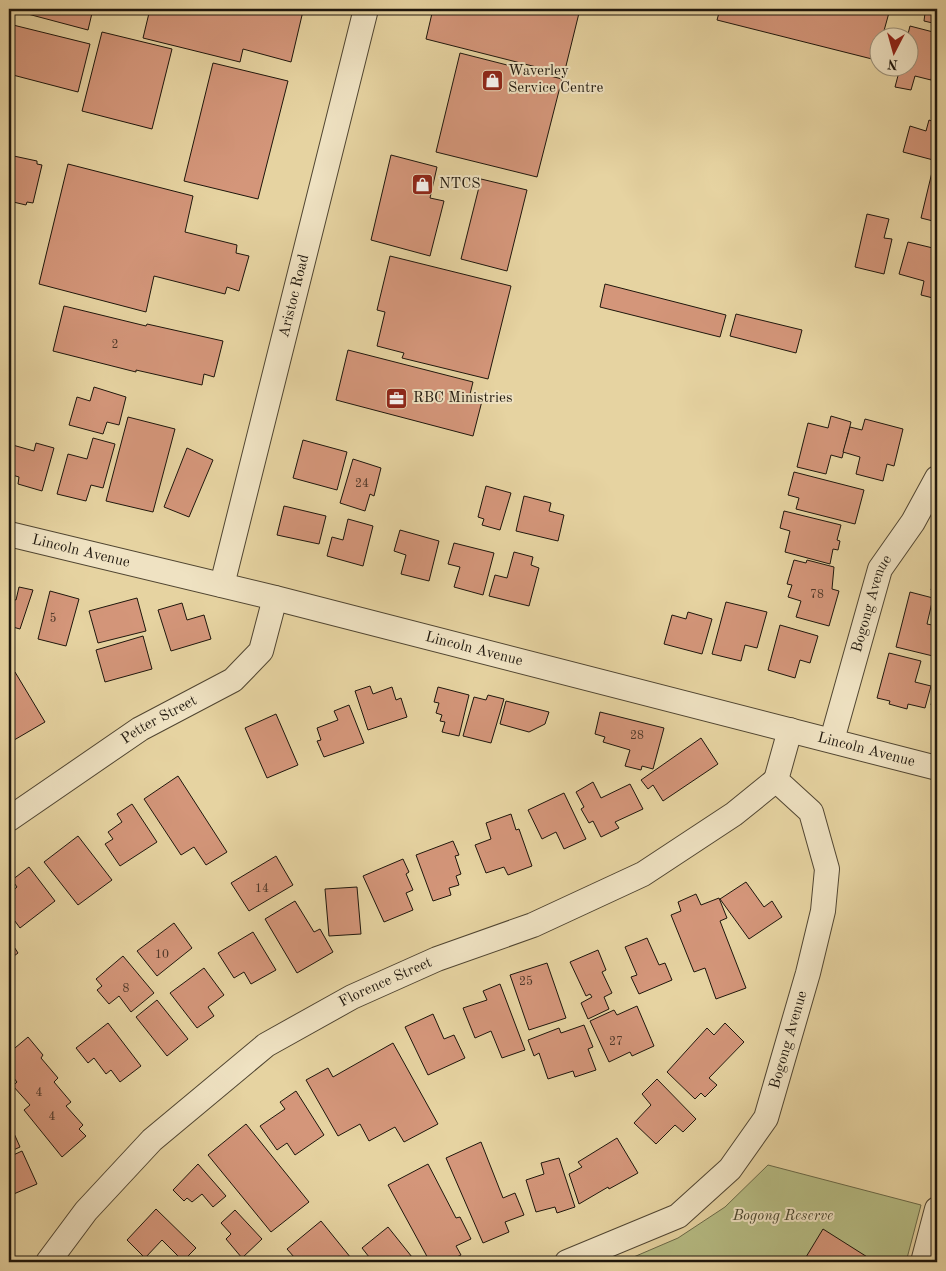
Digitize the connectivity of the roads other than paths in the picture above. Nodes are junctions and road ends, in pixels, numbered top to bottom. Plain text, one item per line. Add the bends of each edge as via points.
1 (366, 9) edge
2 (937, 478) edge
3 (9, 534) edge
4 (222, 585) junction
5 (275, 598) junction
6 (790, 730) junction
7 (832, 740) junction
8 (937, 768) edge
9 (776, 780) junction
10 (9, 819) edge
11 (937, 1209) edge
12 (929, 1258) edge
13 (48, 1262) edge
14 (567, 1262) edge

1 - 4 street, Aristoc Road
2 - 7 street, Bogong Avenue via 913,522 880,569
3 - 4 street, Lincoln Avenue
4 - 5 street, Lincoln Avenue
5 - 6 street, Lincoln Avenue
5 - 10 street, Petter Street via 261,651 233,680 140,729
6 - 7 street, Lincoln Avenue
6 - 9 street
7 - 8 street, Lincoln Avenue
9 - 13 street, Florence Street via 734,814 643,874 533,925 437,959 369,989 266,1045 152,1140 86,1211
9 - 14 street, Bogong Avenue via 811,812 827,869 823,911 808,973 766,1118 730,1169 678,1216
11 - 12 street

